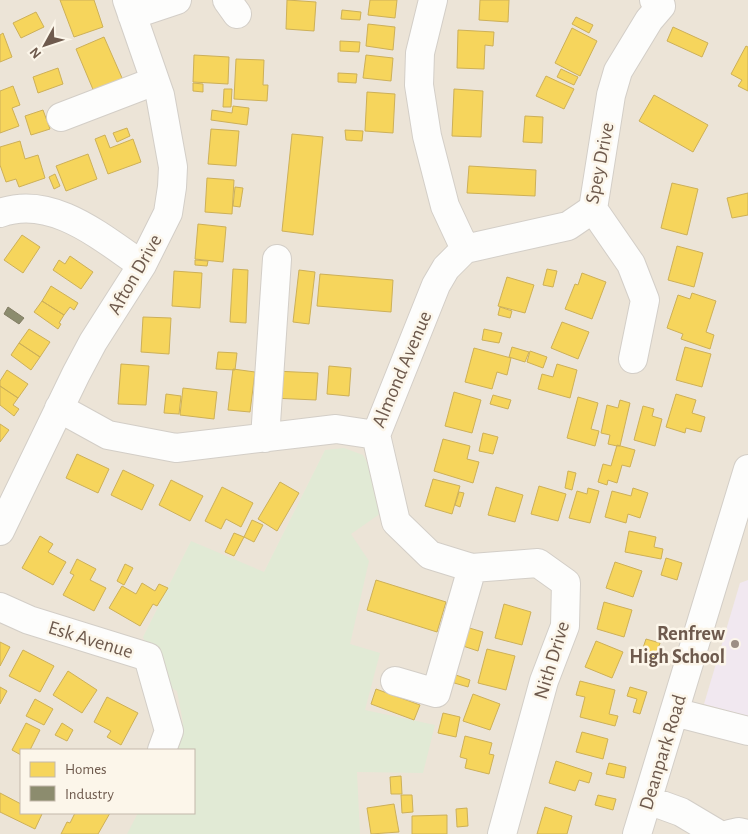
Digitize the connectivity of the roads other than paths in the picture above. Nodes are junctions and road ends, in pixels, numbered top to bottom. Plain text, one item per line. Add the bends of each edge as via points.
1 (177, 0) edge
2 (433, 0) edge
3 (654, 0) edge
4 (129, 7) edge
5 (155, 81) junction
6 (61, 116) dead end
7 (593, 209) junction
8 (0, 213) edge
9 (465, 249) junction
10 (277, 259) dead end
11 (142, 266) junction
12 (633, 359) dead end
13 (59, 408) junction
14 (376, 435) junction
15 (266, 438) junction
16 (748, 469) edge
17 (0, 531) edge
18 (472, 568) junction
19 (0, 606) edge
20 (395, 681) dead end
21 (674, 712) junction
22 (748, 731) edge
23 (162, 749) edge
24 (648, 800) junction
25 (502, 834) edge
26 (637, 834) edge
27 (718, 834) edge
28 (730, 834) edge
29 (747, 834) edge

1 - 4 street
2 - 9 street via 420,53 420,85 427,136 445,206
3 - 7 street, Spey Drive via 661,6 618,71 611,95
4 - 5 street, Afton Drive
5 - 6 street
5 - 11 street, Afton Drive via 173,167 172,187 168,213
7 - 9 street, Spey Drive via 568,226
7 - 12 street via 631,264 645,300
8 - 11 street via 24,209 57,213
9 - 14 street, Almond Avenue via 446,268 436,286
10 - 15 street
11 - 13 street, Afton Drive via 93,342
13 - 15 street, Almond Avenue via 108,434 176,448
13 - 17 street, Afton Drive
14 - 15 street, Almond Avenue via 336,429
14 - 18 street, Nith Drive via 396,522 430,554
16 - 21 street, Deanpark Road
18 - 20 street via 436,693
18 - 25 street, Nith Drive via 538,563 566,583 565,626 544,680
19 - 23 street, Esk Avenue via 29,620 148,657 168,731
21 - 22 street
21 - 24 street, Deanpark Road
24 - 26 street, Deanpark Road
24 - 27 street via 681,812
28 - 29 street

